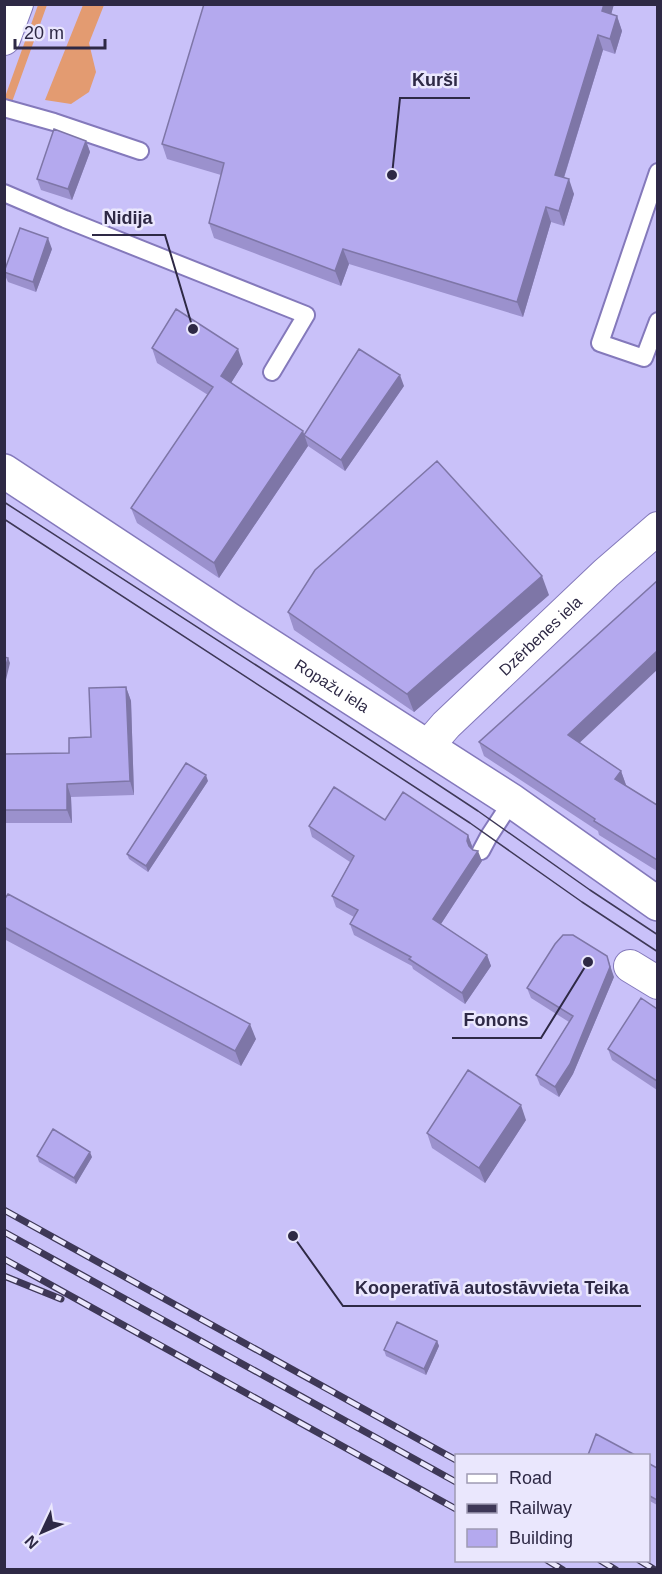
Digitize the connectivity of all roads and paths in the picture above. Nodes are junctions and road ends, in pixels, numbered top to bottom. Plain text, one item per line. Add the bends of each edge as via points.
1 (4, 108) edge
2 (140, 151) dead end
3 (657, 172) edge
4 (655, 190) edge
5 (4, 193) edge
6 (656, 332) edge
7 (272, 372) dead end
8 (4, 471) edge
9 (657, 528) edge
10 (428, 747) junction
11 (512, 801) junction
12 (481, 851) dead end
13 (657, 904) edge

1 - 2 lane
3 - 4 lane
4 - 6 lane via 600,343 644,358
5 - 7 lane via 306,315
8 - 10 street, Ropažu iela
9 - 10 street, Dzērbenes iela via 446,725
10 - 11 street, Ropažu iela
11 - 12 lane
11 - 13 street, Ropažu iela

